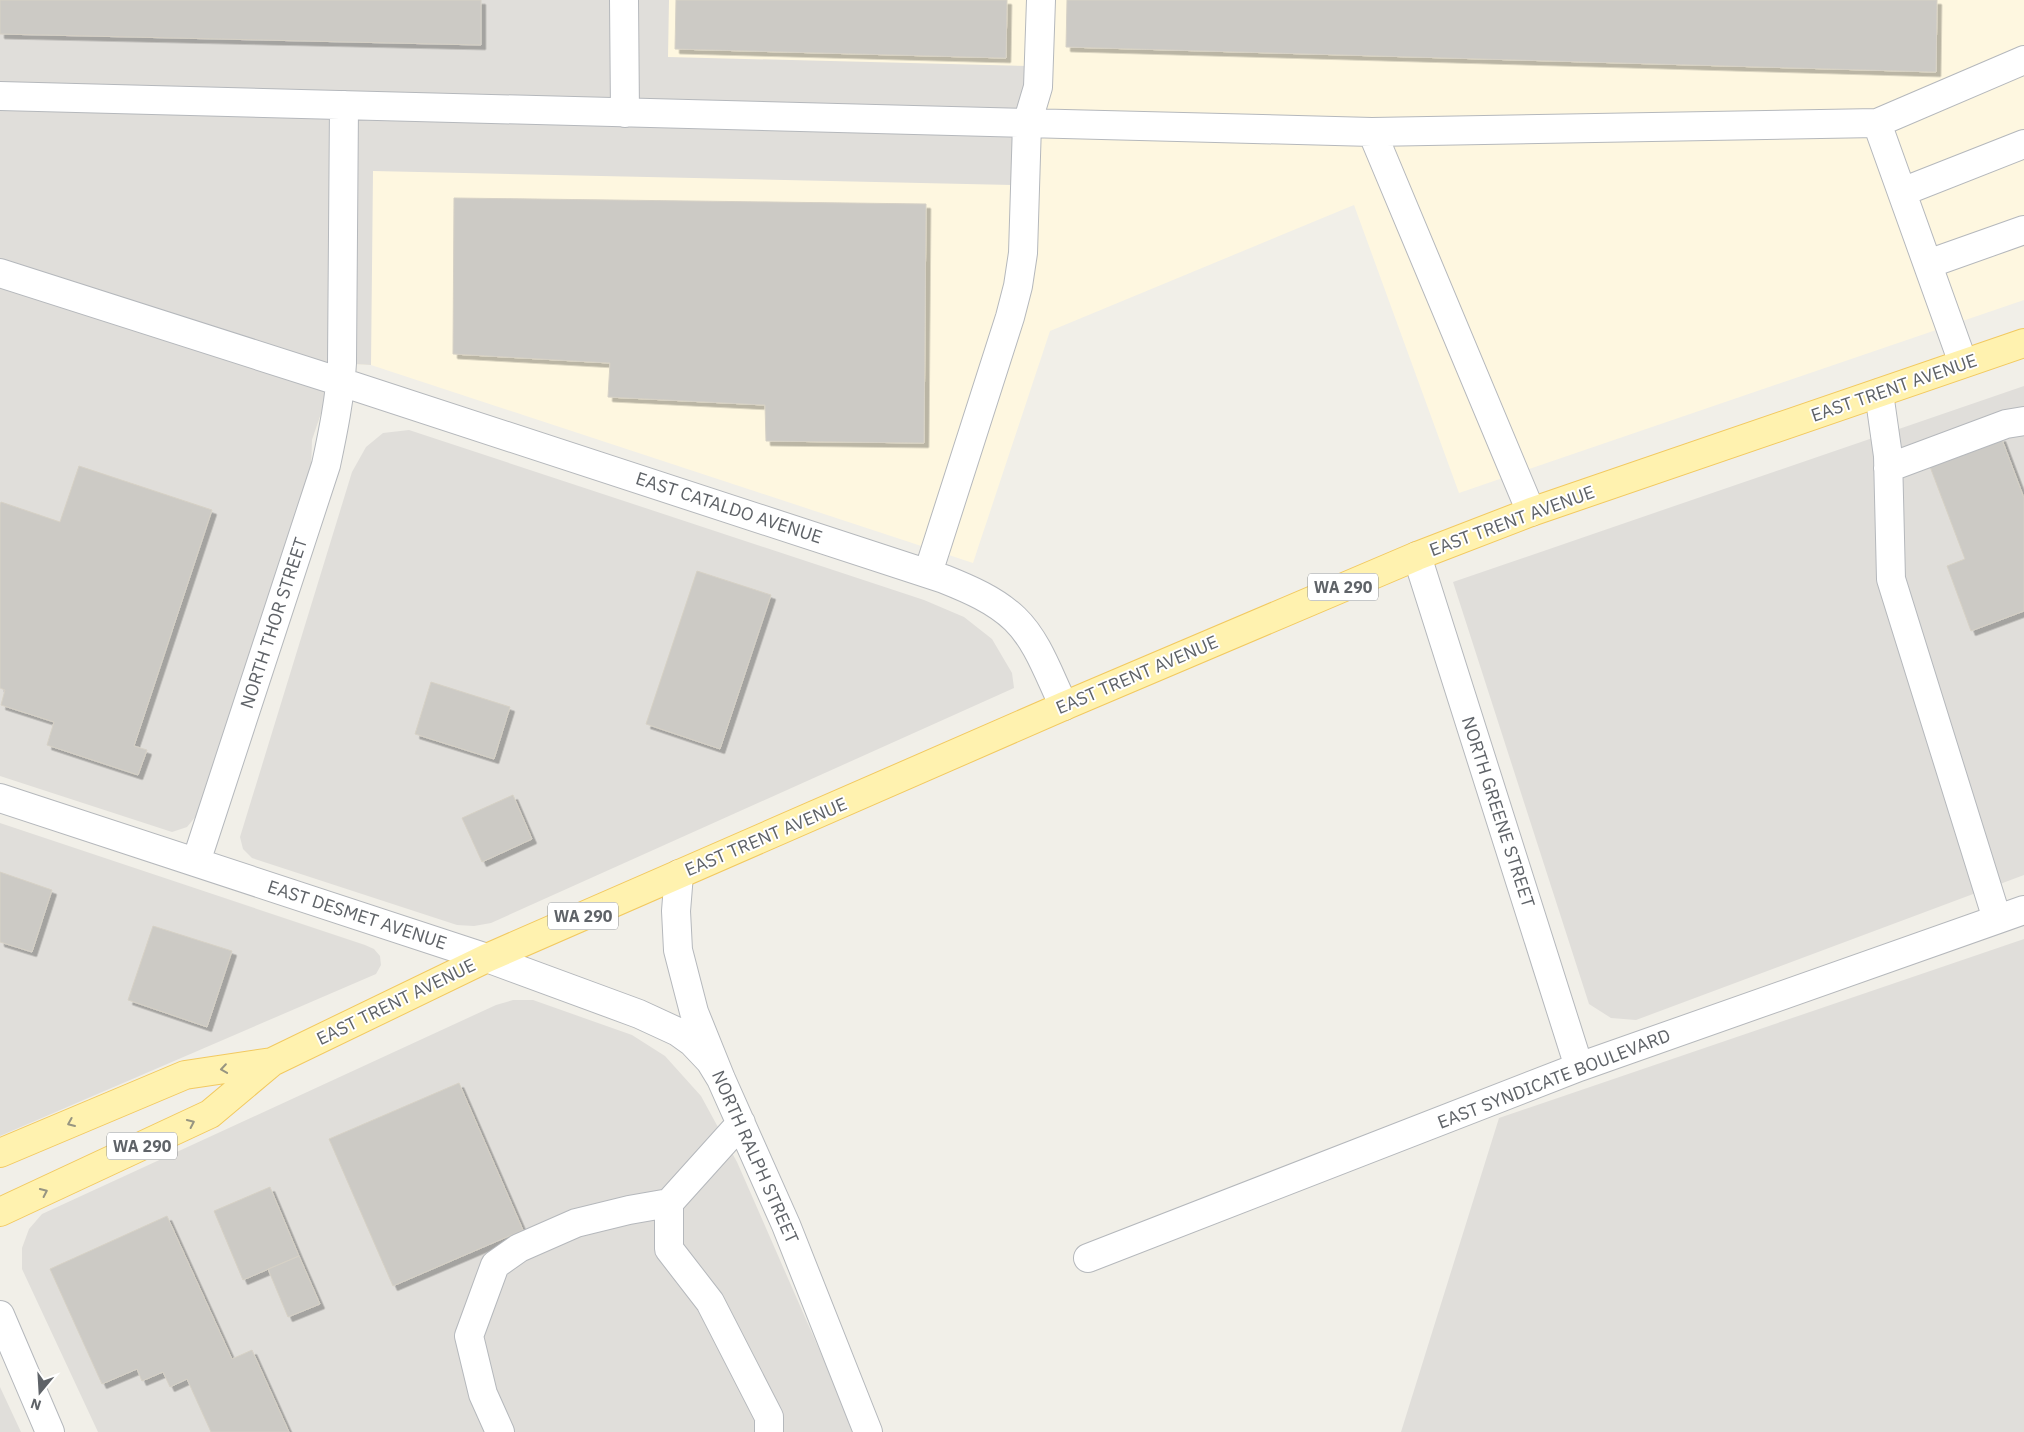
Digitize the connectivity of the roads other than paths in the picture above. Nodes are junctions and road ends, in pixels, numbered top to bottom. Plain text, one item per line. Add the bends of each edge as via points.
1 (624, 0) edge
2 (1041, 0) edge
3 (2024, 60) edge
4 (0, 96) edge
5 (344, 105) junction
6 (625, 113) junction
7 (1877, 123) junction
8 (1027, 124) junction
9 (1372, 132) junction
10 (2024, 144) edge
11 (1902, 192) junction
12 (2024, 230) edge
13 (1928, 264) junction
14 (2, 279) edge
15 (2024, 343) edge
16 (1963, 364) junction
17 (341, 382) junction
18 (1879, 393) junction
19 (2024, 421) edge
20 (1888, 468) junction
21 (1532, 512) junction
22 (1417, 556) junction
23 (928, 573) junction
24 (1064, 706) junction
25 (0, 798) edge
26 (196, 862) junction
27 (679, 874) junction
28 (2024, 910) edge
29 (1998, 919) junction
30 (486, 958) junction
31 (272, 1062) junction
32 (1579, 1067) junction
33 (721, 1079) junction
34 (741, 1123) junction
35 (0, 1153) edge
36 (670, 1203) junction
37 (0, 1212) edge
38 (1088, 1258) dead end
39 (0, 1315) edge
40 (50, 1432) edge
41 (500, 1432) edge
42 (769, 1432) edge
43 (868, 1432) edge

1 - 6 street
2 - 8 street via 1038,87
3 - 7 street
4 - 5 street
5 - 6 street
5 - 17 street, NORTH THOR STREET
6 - 8 street
7 - 9 street
7 - 11 street
8 - 9 street
8 - 23 street via 1023,253 1018,286
9 - 21 street
10 - 11 street
11 - 13 street
12 - 13 street
13 - 16 street
14 - 17 street, EAST CATALDO AVENUE
15 - 16 main road, EAST TRENT AVENUE / WA 290
16 - 18 main road, EAST TRENT AVENUE / WA 290
17 - 23 street, EAST CATALDO AVENUE
17 - 26 street, NORTH THOR STREET via 326,465
18 - 20 street
18 - 21 main road, EAST TRENT AVENUE / WA 290
19 - 20 street via 2006,424
20 - 29 street via 1891,579
21 - 22 main road, EAST TRENT AVENUE / WA 290
22 - 24 main road, EAST TRENT AVENUE / WA 290
22 - 32 street, NORTH GREENE STREET
23 - 24 street, EAST CATALDO AVENUE via 975,592 1016,619 1037,650
24 - 27 main road, EAST TRENT AVENUE / WA 290
25 - 26 street, EAST DESMET AVENUE
26 - 30 street, EAST DESMET AVENUE
27 - 30 main road, EAST TRENT AVENUE / WA 290
27 - 33 street, NORTH RALPH STREET via 676,911 678,950 694,1012
28 - 29 street, EAST SYNDICATE BOULEVARD
29 - 32 street, EAST SYNDICATE BOULEVARD
30 - 31 main road, EAST TRENT AVENUE / WA 290
30 - 33 street, EAST DESMET AVENUE via 625,1008 678,1032 701,1050
31 -> 35 main road, EAST TRENT AVENUE / WA 290 via 185,1075
37 -> 31 main road, EAST TRENT AVENUE / WA 290 via 210,1114
32 - 38 street, EAST SYNDICATE BOULEVARD
33 - 34 street, NORTH RALPH STREET
34 - 36 street
34 - 43 street, NORTH RALPH STREET via 786,1225
36 - 41 street via 576,1223 519,1248 495,1265 469,1336 483,1394
36 - 42 street via 669,1250 710,1302 769,1417
39 - 40 street

